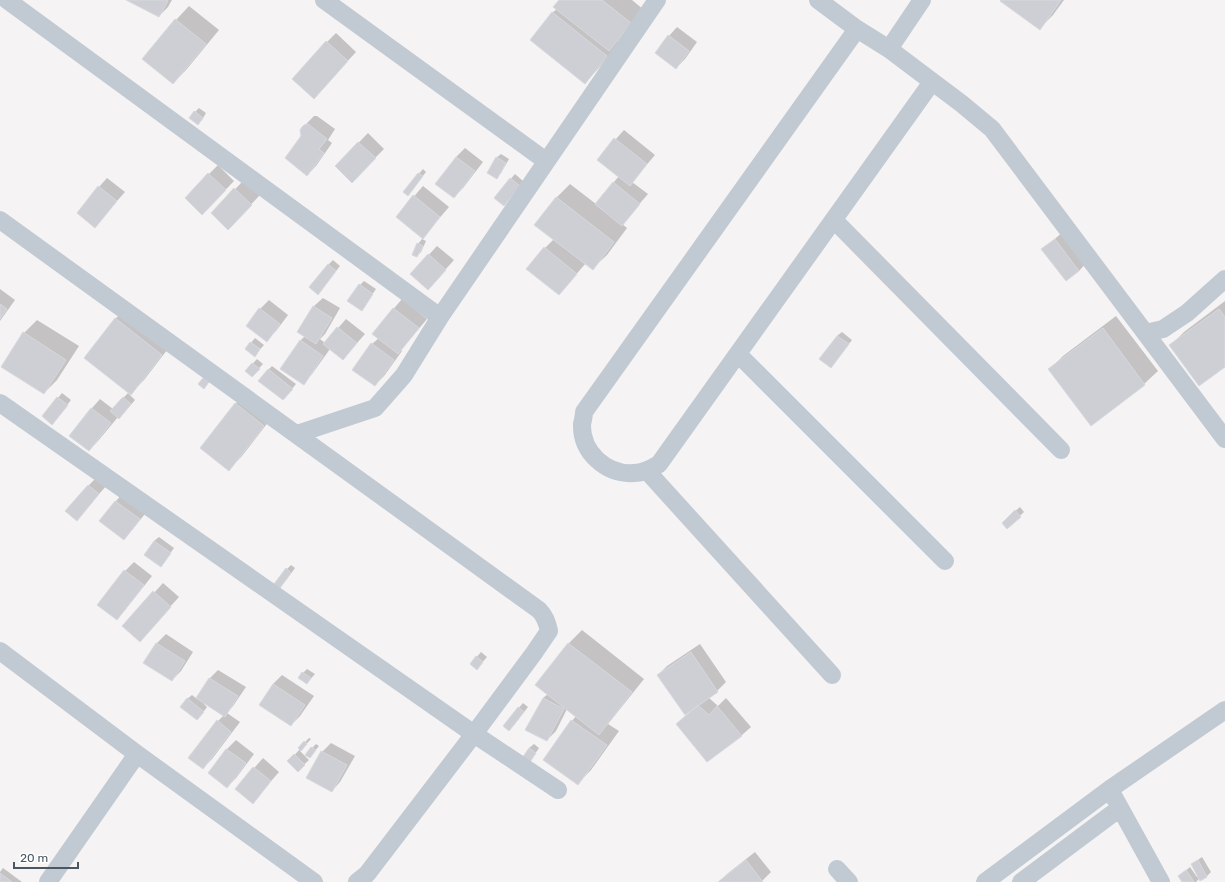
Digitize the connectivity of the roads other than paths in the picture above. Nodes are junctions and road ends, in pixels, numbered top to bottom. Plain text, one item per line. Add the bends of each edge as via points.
1 (7, 0) edge
2 (324, 0) edge
3 (818, 0) edge
4 (922, 0) edge
5 (652, 2) edge
6 (857, 29) junction
7 (889, 50) junction
8 (932, 82) junction
9 (546, 161) junction
10 (0, 220) edge
11 (834, 220) junction
12 (1225, 279) edge
13 (440, 317) junction
14 (1146, 334) junction
15 (738, 354) junction
16 (0, 403) edge
17 (297, 434) junction
18 (1225, 438) edge
19 (1061, 450) dead end
20 (648, 471) junction
21 (945, 561) dead end
22 (0, 651) edge
23 (832, 675) dead end
24 (1225, 710) edge
25 (474, 734) junction
26 (137, 754) junction
27 (1110, 789) junction
28 (558, 790) dead end
29 (1120, 808) junction
30 (48, 882) edge
31 (314, 882) edge
32 (358, 882) edge
33 (985, 882) edge
34 (1021, 882) edge
35 (1161, 882) edge

1 - 13 street
2 - 9 street
3 - 6 street
4 - 7 street
5 - 9 street
6 - 7 street
6 - 20 street via 584,412 584,438 589,451 598,461 621,473
7 - 8 street
8 - 11 street
8 - 14 street via 992,129
9 - 13 street
10 - 17 street
11 - 15 street
11 - 19 street
12 - 14 street via 1187,313 1163,328
13 - 17 street via 404,375 375,408
14 - 18 street
15 - 20 street via 660,464
15 - 21 street
16 - 25 street
17 - 25 street via 544,615 549,631
20 - 23 street
22 - 26 street
24 - 27 street
25 - 28 street
25 - 32 street via 367,874
26 - 30 street
26 - 31 street
27 - 29 street
27 - 33 street
29 - 34 street
29 - 35 street

